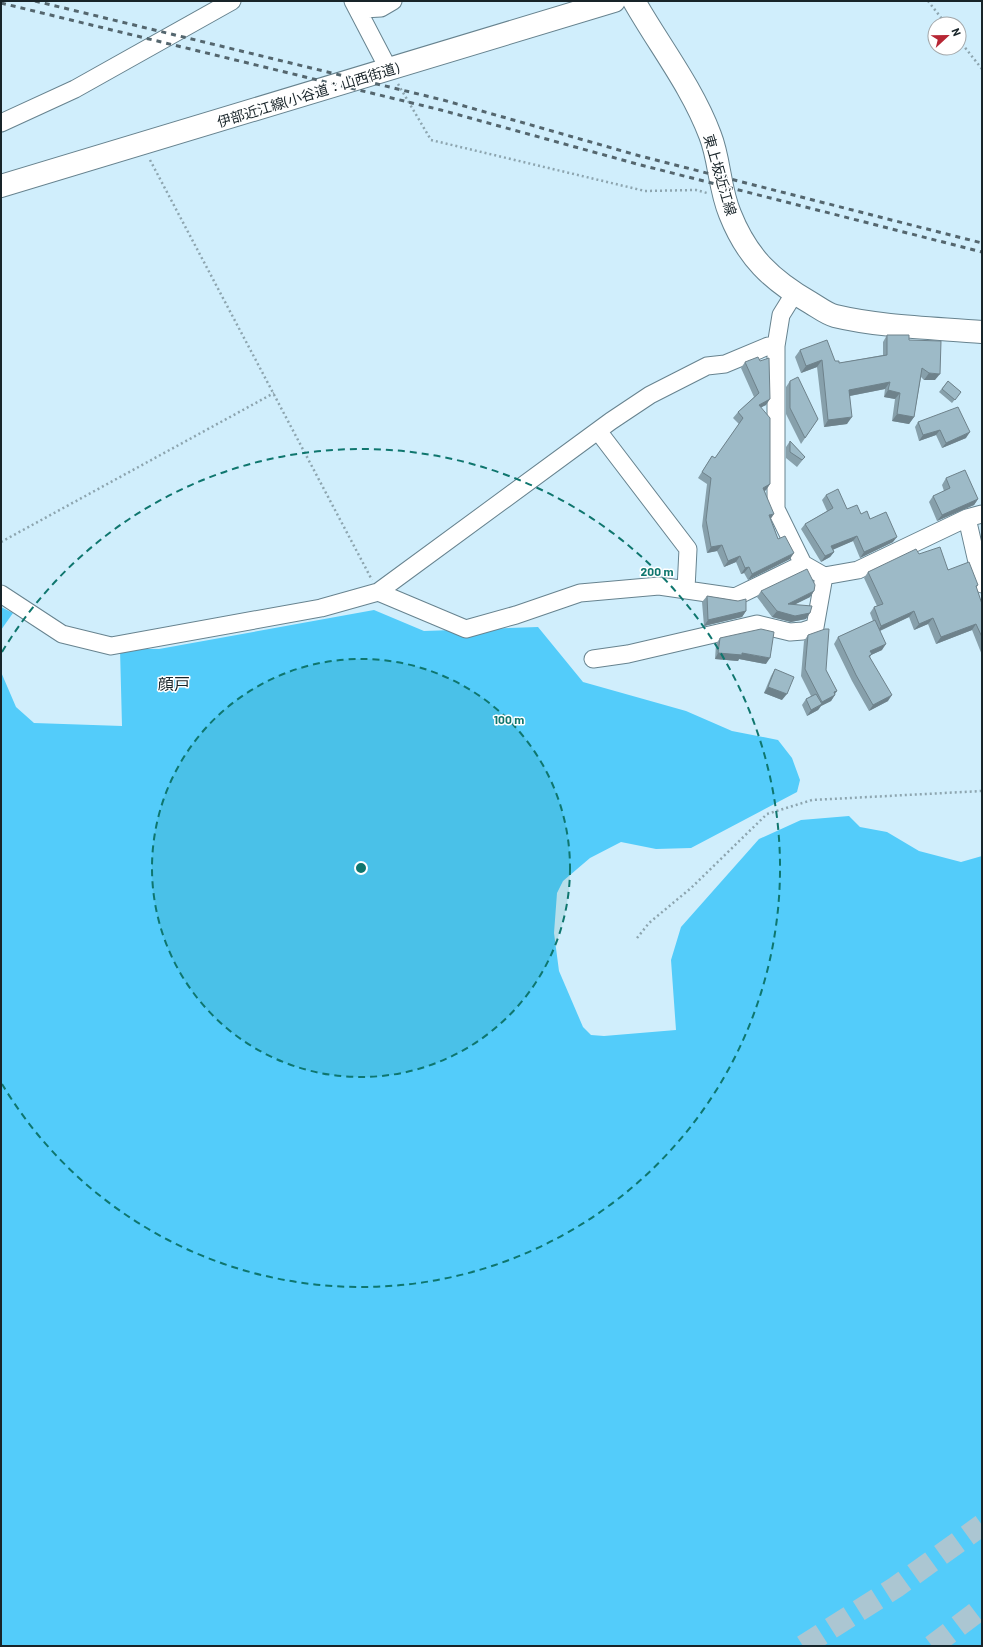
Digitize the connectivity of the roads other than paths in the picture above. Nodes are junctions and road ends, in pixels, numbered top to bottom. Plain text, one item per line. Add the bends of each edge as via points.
1 (232, 1) edge
2 (393, 1) edge
3 (614, 1) edge
4 (634, 1) edge
5 (356, 6) edge
6 (389, 70) junction
7 (1, 122) edge
8 (1, 186) edge
9 (794, 294) junction
10 (982, 332) edge
11 (776, 346) junction
12 (598, 431) junction
13 (975, 516) edge
14 (803, 564) junction
15 (824, 576) junction
16 (982, 584) edge
17 (686, 589) junction
18 (378, 592) junction
19 (1, 594) edge
20 (593, 659) dead end

1 - 7 street via 75,89
2 - 5 street via 381,8 363,9
3 - 6 main road, 伊部近江線(小谷道：山西街道)
4 - 9 main road, 東上坂近江線 via 700,113 717,155 724,197 745,247 759,264
5 - 6 street
6 - 8 main road, 伊部近江線(小谷道：山西街道)
9 - 10 main road, 東上坂近江線 via 833,316 887,324
9 - 11 street via 781,316
11 - 12 street via 768,346 726,364 707,366 650,395
11 - 14 street via 776,509
12 - 17 street via 688,549
12 - 18 street
13 - 15 street via 858,570
13 - 16 street
14 - 15 street
14 - 17 street via 734,597
15 - 20 street via 815,627 790,632 757,624 628,654
17 - 18 street via 659,586 580,593 466,629
18 - 19 street via 321,608 111,646 62,634

